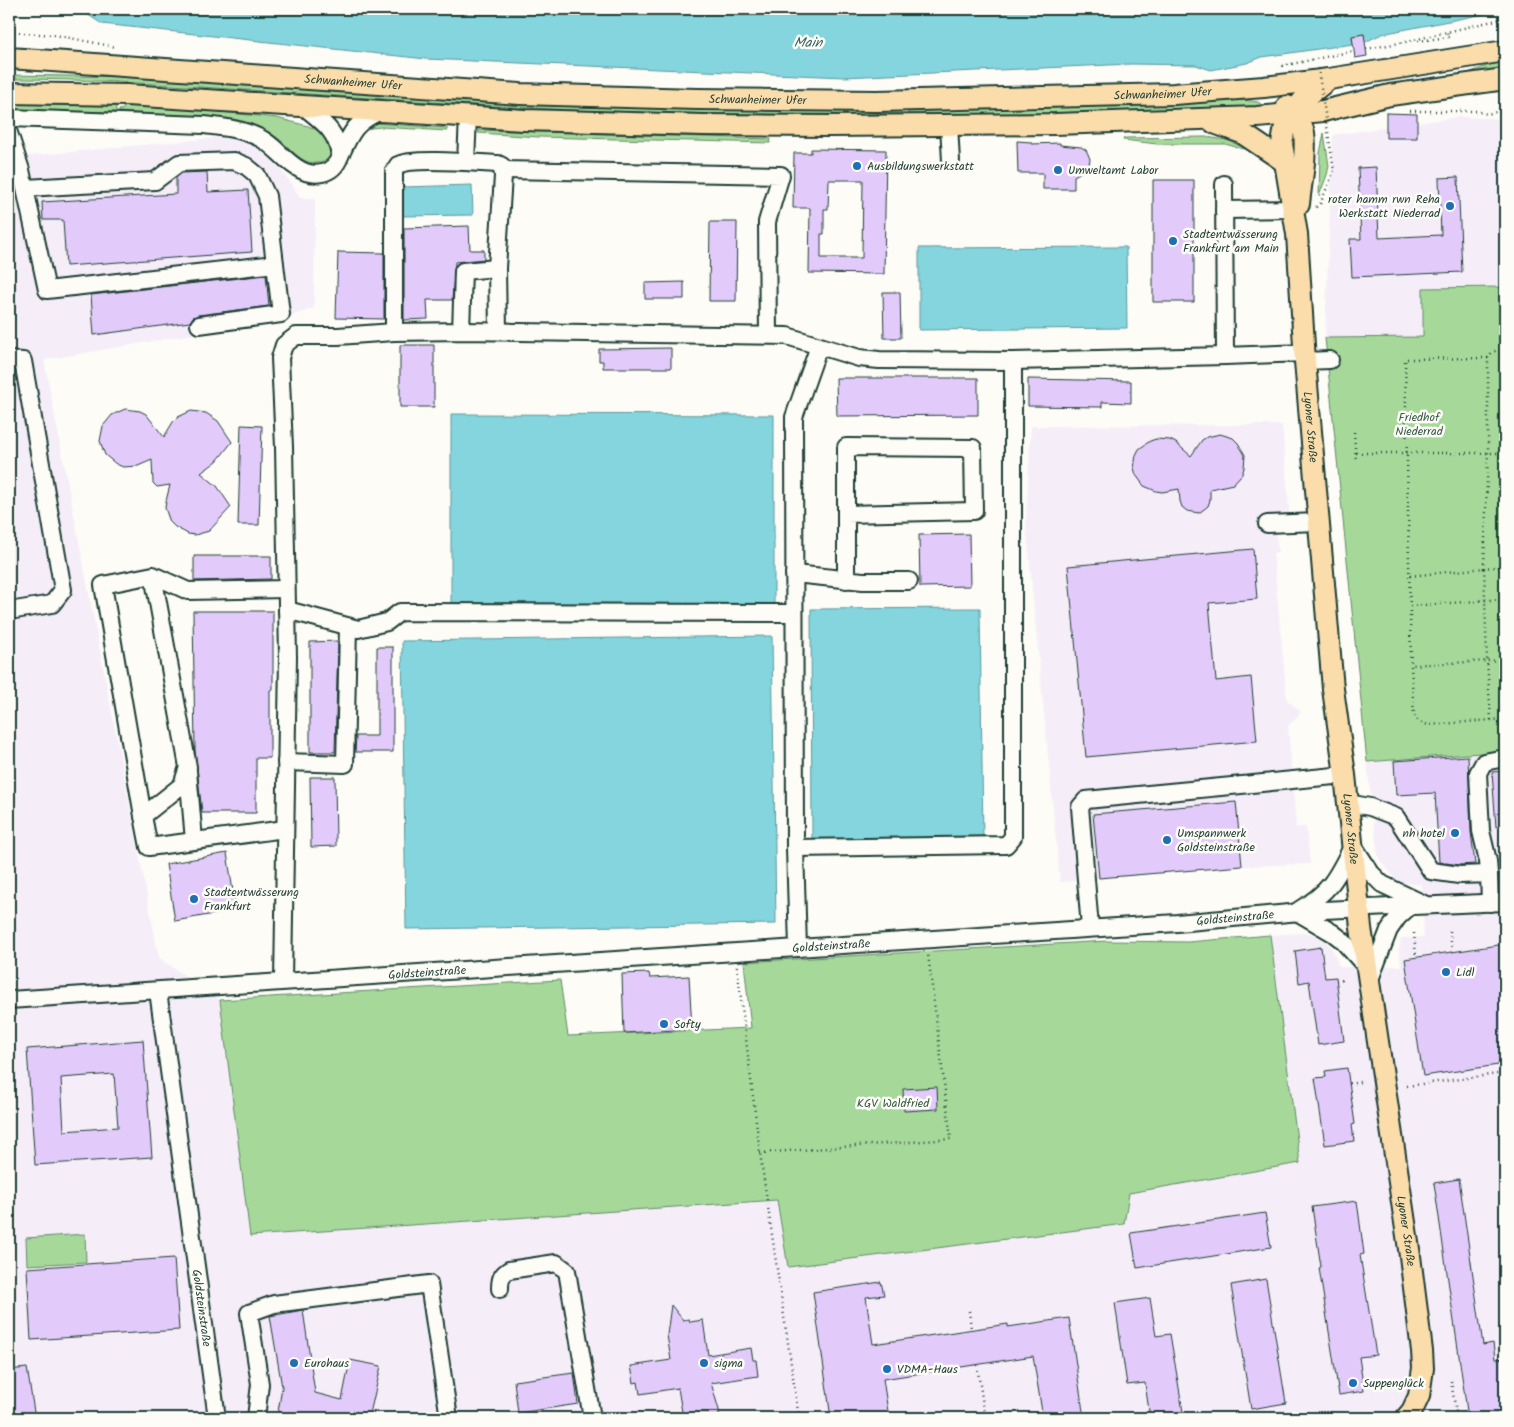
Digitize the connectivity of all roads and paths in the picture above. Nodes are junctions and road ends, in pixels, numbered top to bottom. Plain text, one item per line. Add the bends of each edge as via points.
1 (1505, 18) edge
2 (9, 32) edge
3 (122, 48) dead end
4 (1366, 49) dead end
5 (1354, 51) dead end
6 (1505, 51) edge
7 (9, 58) edge
8 (1274, 68) dead end
9 (1324, 74) junction
10 (1504, 84) edge
11 (1264, 87) junction
12 (9, 93) edge
13 (303, 106) junction
14 (381, 110) junction
15 (1410, 110) dead end
16 (1505, 110) edge
17 (1292, 114) junction
18 (468, 116) junction
19 (1328, 117) junction
20 (9, 118) edge
21 (1203, 119) junction
22 (949, 125) junction
23 (1313, 132) junction
24 (9, 133) edge
25 (340, 156) junction
26 (951, 161) dead end
27 (466, 162) junction
28 (1285, 162) junction
29 (502, 170) junction
30 (1224, 184) dead end
31 (25, 188) junction
32 (1320, 204) dead end
33 (1292, 209) junction
34 (1224, 210) junction
35 (1297, 234) junction
36 (275, 264) junction
37 (497, 268) junction
38 (199, 325) dead end
39 (460, 331) junction
40 (498, 331) junction
41 (394, 332) junction
42 (768, 334) junction
43 (819, 346) junction
44 (1505, 348) edge
45 (1225, 356) junction
46 (1305, 357) junction
47 (1488, 358) junction
48 (9, 360) edge
49 (1330, 360) dead end
50 (1012, 362) junction
51 (1354, 432) dead end
52 (1356, 453) junction
53 (1407, 453) junction
54 (1488, 453) junction
55 (1505, 453) edge
56 (1356, 462) dead end
57 (846, 514) junction
58 (1318, 522) junction
59 (1267, 524) dead end
60 (1505, 566) edge
61 (1484, 568) junction
62 (794, 574) junction
63 (154, 575) junction
64 (1409, 576) junction
65 (846, 580) junction
66 (909, 582) dead end
67 (286, 589) junction
68 (1505, 599) edge
69 (1485, 601) junction
70 (1410, 606) junction
71 (287, 610) junction
72 (9, 611) edge
73 (794, 613) junction
74 (348, 627) junction
75 (1505, 660) edge
76 (1487, 661) junction
77 (1411, 665) junction
78 (1505, 719) edge
79 (1491, 720) junction
80 (1505, 758) edge
81 (286, 762) junction
82 (188, 768) junction
83 (1345, 775) junction
84 (1347, 803) junction
85 (143, 816) junction
86 (285, 829) junction
87 (194, 841) junction
88 (1353, 845) junction
89 (795, 848) junction
90 (1489, 874) junction
91 (1498, 903) edge
92 (1429, 906) junction
93 (1409, 907) junction
94 (1359, 908) junction
95 (1297, 912) junction
96 (1090, 928) junction
97 (1450, 931) dead end
98 (1414, 933) dead end
99 (926, 940) junction
100 (798, 948) junction
101 (736, 952) junction
102 (1452, 952) dead end
103 (1416, 957) dead end
104 (1368, 975) junction
105 (1344, 980) dead end
106 (283, 981) junction
107 (1336, 981) dead end
108 (158, 991) junction
109 (9, 1000) edge
110 (1505, 1073) edge
111 (1360, 1082) dead end
112 (1349, 1084) dead end
113 (1408, 1086) dead end
114 (760, 1153) junction
115 (500, 1289) dead end
116 (968, 1311) dead end
117 (971, 1329) dead end
118 (977, 1365) dead end
119 (1451, 1381) dead end
120 (1413, 1416) edge
121 (217, 1418) edge
122 (256, 1418) edge
123 (448, 1418) edge
124 (592, 1418) edge
125 (799, 1418) edge
126 (985, 1418) edge
127 (1457, 1418) edge

1 - 4 path via 1447,32 1448,37
2 - 3 path via 55,35
5 - 8 path
6 - 9 main road, Schwanheimer Ufer
7 - 11 main road, Schwanheimer Ufer via 520,94 697,100 896,100 1174,94
9 - 11 main road, Schwanheimer Ufer
9 - 17 main road
9 - 32 path, bridge via 1334,171
10 - 19 main road, Schwanheimer Ufer via 1390,95
11 - 17 main road
12 - 13 main road, Schwanheimer Ufer via 127,95
13 - 14 main road, Schwanheimer Ufer
13 - 25 street via 332,131
14 - 18 main road, Schwanheimer Ufer
14 - 25 street via 353,129
15 - 16 path via 1487,114
17 - 19 main road, Schwanheimer Ufer
17 - 21 main road, Schwanheimer Ufer
17 - 23 main road
17 - 28 main road, Lyoner Straße via 1283,133
18 - 22 main road, Schwanheimer Ufer via 703,125
18 - 27 street
19 - 23 main road
19 - 23 path
20 - 25 street via 234,128 261,138 295,167 317,174 330,171
21 - 22 main road, Schwanheimer Ufer
21 - 28 main road via 1242,133
22 - 26 street
23 - 35 main road, Lyoner Straße via 1304,157
24 - 31 street
27 - 29 street via 498,164
27 - 41 street via 403,162 394,171
28 - 33 main road, Lyoner Straße
29 - 37 street
29 - 42 street via 781,175 767,222
30 - 34 street
31 - 36 street via 47,290
31 - 36 street via 155,181 179,163 234,161 257,176 267,196
33 - 34 street
33 - 35 main road, Lyoner Straße
34 - 45 street
35 - 46 main road, Lyoner Straße
36 - 38 street via 281,314
37 - 39 street via 463,270
37 - 40 street
39 - 40 street
39 - 41 street
40 - 42 street
41 - 67 street via 296,336 284,345 280,358
42 - 43 street
43 - 50 street via 859,358 879,360
43 - 62 street via 794,417
44 - 47 path via 1492,352
45 - 46 street
45 - 50 street
46 - 49 street
46 - 58 main road, Lyoner Straße
47 - 53 path via 1406,359
47 - 54 path
48 - 72 street via 23,361 63,590 52,604
50 - 89 street via 1013,838 1006,845
51 - 52 path
52 - 53 path
52 - 56 path
53 - 54 path
53 - 64 path
54 - 55 path
54 - 61 path
57 - 57 street via 846,447 972,448 974,511
57 - 65 street
58 - 59 street
58 - 83 main road, Lyoner Straße via 1333,689
60 - 61 path
61 - 64 path
61 - 69 path
62 - 65 street
62 - 73 street
63 - 67 street via 188,591
63 - 82 street
63 - 85 street via 103,585
64 - 70 path
65 - 66 street
67 - 71 street
68 - 69 path
69 - 70 path
69 - 76 path
70 - 77 path
71 - 74 street
71 - 81 street
73 - 74 street via 400,612 386,622 358,629
73 - 89 street
74 - 81 street via 345,764
75 - 76 path
76 - 77 path
76 - 79 path
77 - 79 path via 1414,714 1419,722 1428,725
78 - 79 path
80 - 90 street via 1484,762 1478,772 1481,831
81 - 86 street
82 - 85 street via 182,785
82 - 87 street
83 - 84 main road, Lyoner Straße
83 - 96 street via 1086,800 1080,807
84 - 88 main road, Lyoner Straße
84 - 90 street via 1396,817 1431,871 1459,875
85 - 87 street via 148,847
86 - 87 street
86 - 106 street
88 - 92 street via 1382,884
88 - 94 main road, Lyoner Straße
88 - 95 street via 1327,890
89 - 100 street
90 - 91 street
91 - 92 street, Goldsteinstraße
92 - 93 street, Goldsteinstraße
93 - 94 street, Goldsteinstraße
93 - 104 street via 1389,930
94 - 95 street, Goldsteinstraße
94 - 104 main road, Lyoner Straße
95 - 96 street, Goldsteinstraße
95 - 104 street via 1338,937
96 - 99 street, Goldsteinstraße
97 - 102 path
98 - 103 path
99 - 100 street, Goldsteinstraße
99 - 114 path via 951,1139
100 - 101 street, Goldsteinstraße
101 - 106 street, Goldsteinstraße
101 - 114 path
104 - 120 main road, Lyoner Straße via 1424,1368
105 - 107 path
106 - 108 street, Goldsteinstraße
108 - 109 street, Goldsteinstraße
108 - 121 street, Goldsteinstraße
110 - 113 path
111 - 112 path
114 - 125 path
115 - 124 street via 503,1274 510,1270 556,1263 567,1271
116 - 117 path
118 - 126 path
119 - 127 path
122 - 123 street via 260,1384 249,1313 274,1304 429,1284

